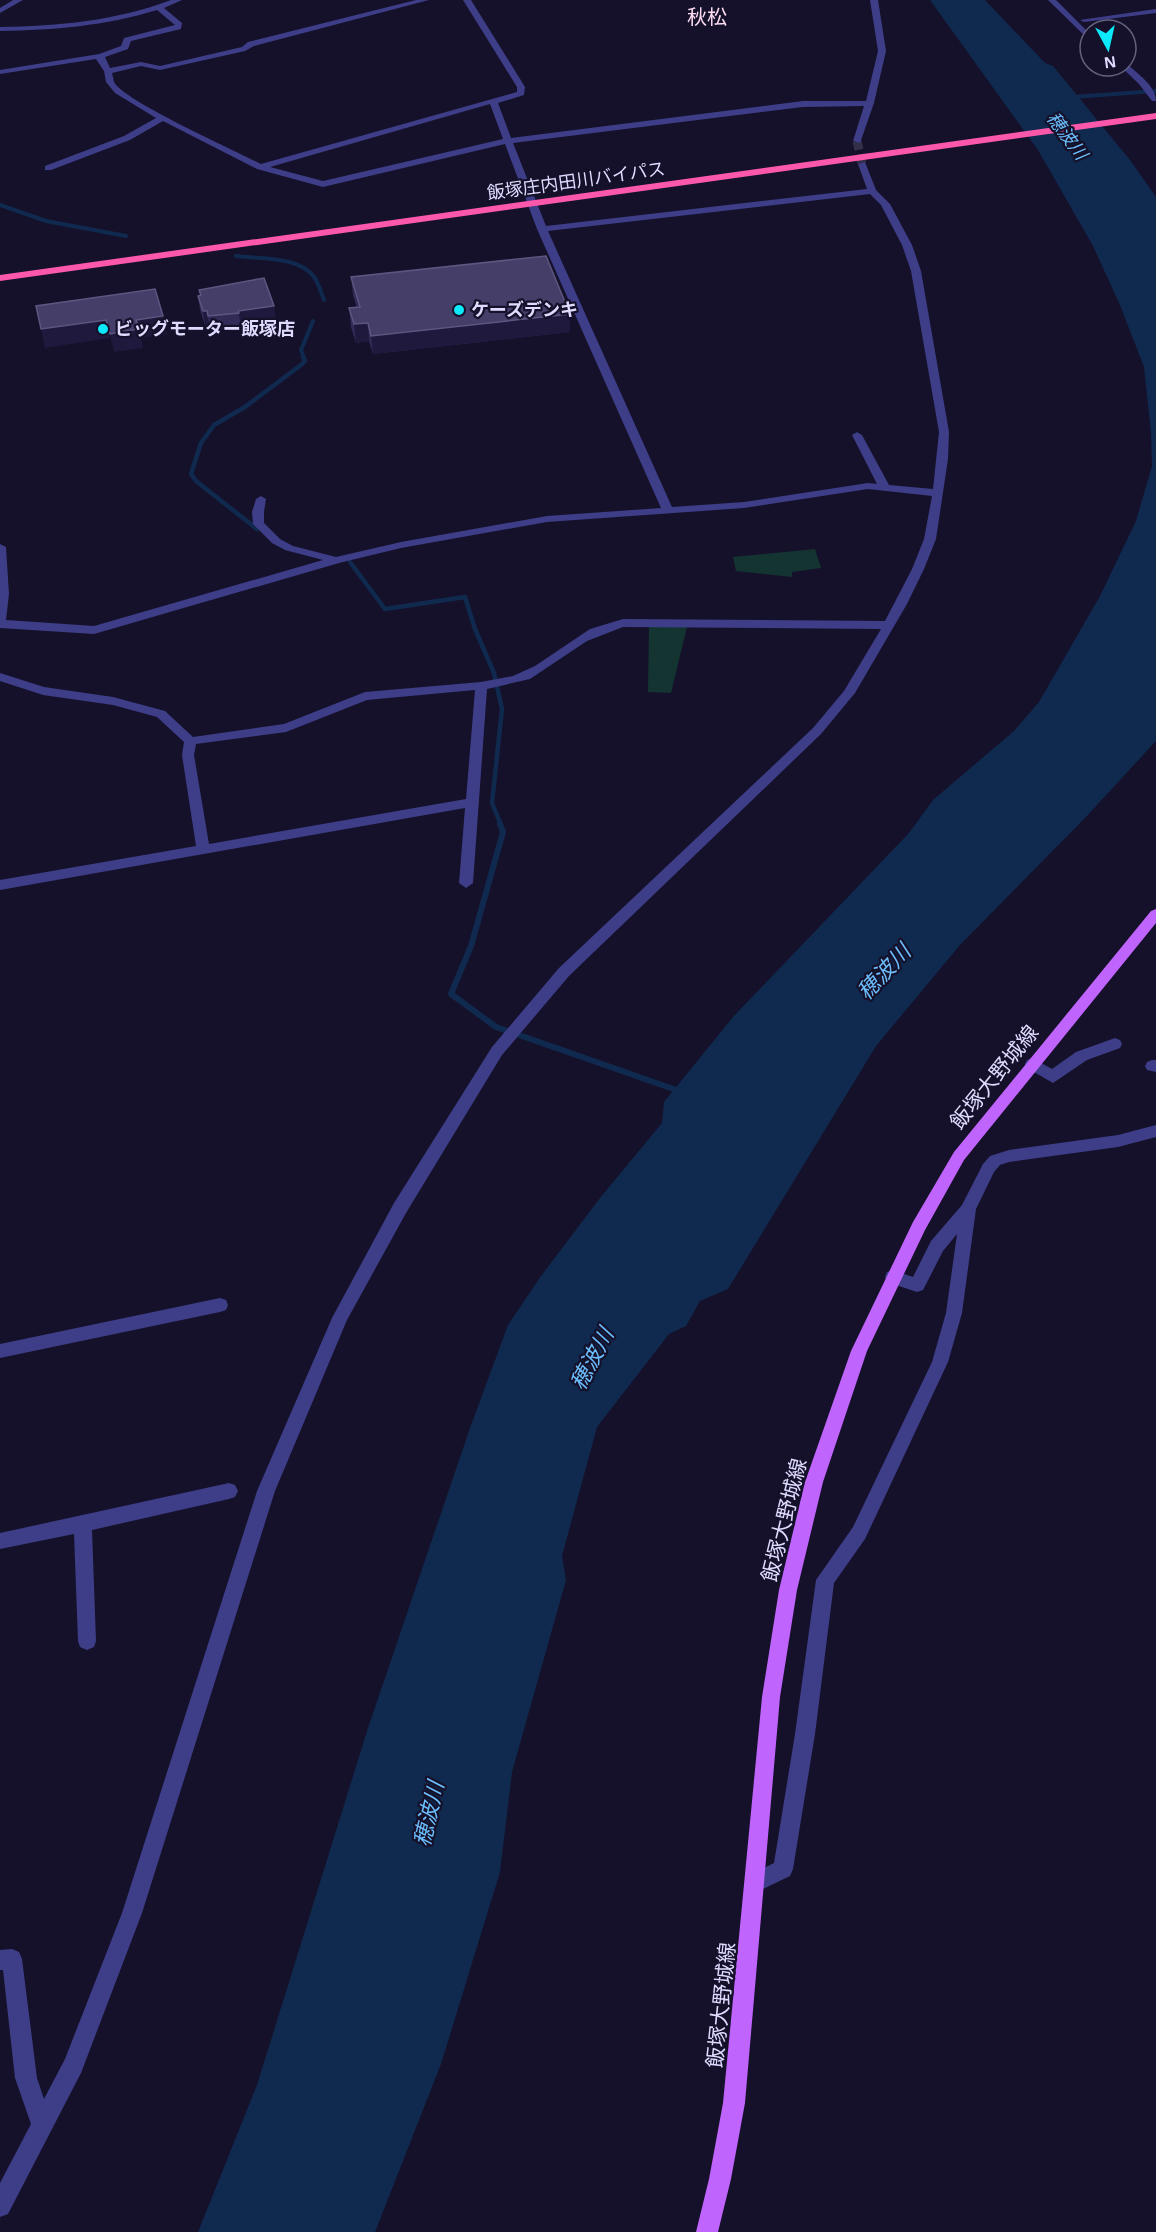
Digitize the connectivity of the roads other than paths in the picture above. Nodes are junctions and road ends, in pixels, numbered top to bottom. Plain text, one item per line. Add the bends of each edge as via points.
1 (19, 0) edge
2 (178, 0) edge
3 (425, 0) edge
4 (467, 0) edge
5 (874, 0) edge
6 (1052, 0) edge
7 (159, 8) junction
8 (0, 10) edge
9 (1155, 12) edge
10 (1102, 18) edge
11 (1078, 27) edge
12 (0, 29) edge
13 (100, 56) junction
14 (108, 71) junction
15 (0, 72) edge
16 (1136, 78) edge
17 (1153, 96) edge
18 (497, 99) junction
19 (870, 103) junction
20 (1139, 114) junction
21 (1156, 116) edge
22 (162, 118) junction
23 (507, 141) junction
24 (857, 141) tunnel mouth
25 (862, 164) tunnel mouth
26 (260, 167) junction
27 (48, 168) dead end
28 (872, 191) junction
29 (530, 198) junction
30 (542, 229) junction
31 (0, 267) edge
32 (0, 278) edge
33 (857, 435) dead end
34 (884, 486) junction
35 (938, 493) junction
36 (261, 499) dead end
37 (668, 511) junction
38 (0, 547) edge
39 (336, 560) junction
40 (0, 623) edge
41 (888, 625) junction
42 (0, 677) edge
43 (481, 686) junction
44 (190, 741) junction
45 (471, 803) junction
46 (203, 850) junction
47 (466, 884) dead end
48 (0, 885) edge
49 (1156, 914) edge
50 (1115, 1044) dead end
51 (1032, 1064) junction
52 (1156, 1131) edge
53 (968, 1209) junction
54 (893, 1277) junction
55 (220, 1305) dead end
56 (0, 1351) edge
57 (229, 1491) dead end
58 (83, 1524) junction
59 (0, 1541) edge
60 (87, 1641) dead end
61 (755, 1883) junction
62 (0, 1960) edge
63 (42, 2126) junction
64 (0, 2206) edge
65 (707, 2232) edge

1 - 8 street
2 - 7 street
3 - 14 street via 251,44 219,56 160,68 141,64
4 - 18 street via 521,87 517,96
5 - 19 street via 882,51
6 - 11 street
7 - 12 street via 83,26
7 - 13 street via 178,27 137,36 127,40 125,47
9 - 10 street
13 - 14 street
13 - 15 street
14 - 22 street via 110,82 118,91
16 - 17 street
17 - 20 highway, 飯塚庄内田川バイパス
18 - 23 street via 494,103
18 - 26 street
19 - 23 street via 803,104
19 - 24 street
20 - 21 highway, 飯塚庄内田川バイパス
20 - 29 highway, 飯塚庄内田川バイパス via 902,146 674,185
22 - 26 street
22 - 27 street via 127,138
23 - 26 street via 323,184
23 - 29 street
25 - 28 street
28 - 30 street
28 - 35 street via 885,204 916,271 944,432
29 - 30 street
29 - 31 highway, 飯塚庄内田川バイパス
29 - 32 highway, 飯塚庄内田川バイパス
30 - 37 street
33 - 34 street
34 - 35 street
34 - 37 street
35 - 41 street via 930,538
36 - 39 street via 259,524 276,542
37 - 39 street via 547,519
38 - 40 street
39 - 40 street via 94,630
41 - 43 street via 623,623 586,634 529,675
41 - 63 street via 849,693 817,731 564,972 530,1011 497,1051 400,1208 340,1318 266,1491 132,1913 73,2065
42 - 44 street via 43,691 113,701 161,714
43 - 44 street via 365,696 286,728
43 - 45 street
44 - 46 street via 188,755
45 - 46 street
45 - 47 street
46 - 48 street
49 - 51 main road, 飯塚大野城線
50 - 51 street via 1089,1050 1053,1077
51 - 54 main road, 飯塚大野城線 via 959,1156
52 - 53 street via 1118,1141 995,1160
53 - 54 street via 937,1246 917,1285
53 - 61 street via 954,1313 940,1362 860,1533 825,1580 783,1869
54 - 61 main road, 飯塚大野城線 via 859,1351 814,1482 788,1590 771,1697
55 - 56 street
57 - 58 street
58 - 59 street
58 - 60 street
61 - 65 main road, 飯塚大野城線 via 734,2103
62 - 63 street via 12,1959 26,2078
63 - 64 street

